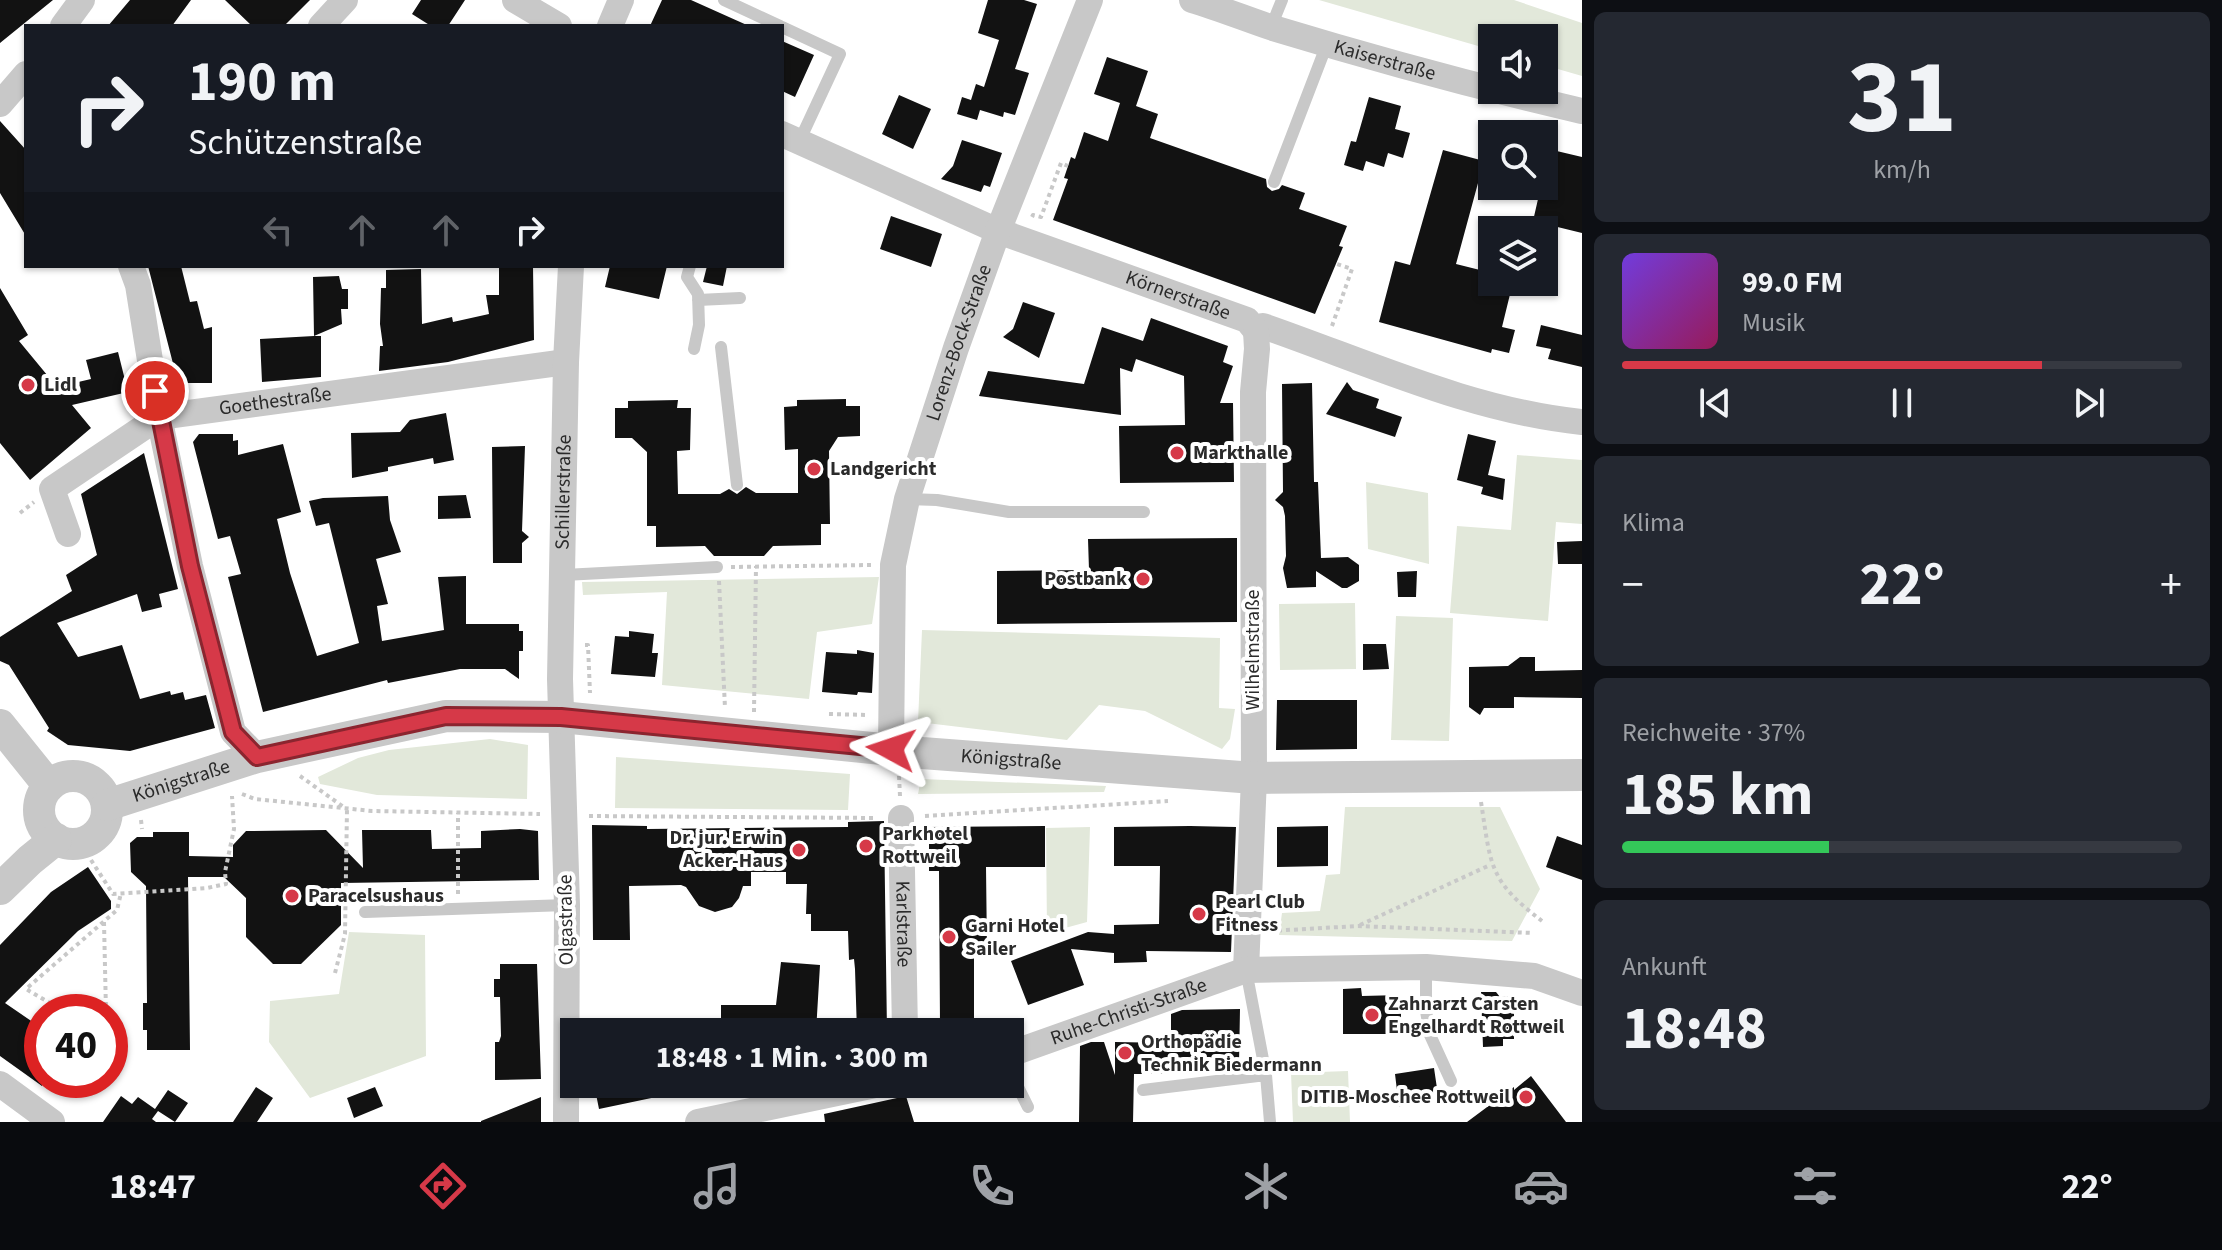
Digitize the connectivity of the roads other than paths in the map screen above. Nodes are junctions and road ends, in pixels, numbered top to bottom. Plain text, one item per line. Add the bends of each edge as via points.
1 (82, 0) edge
2 (345, 0) edge
3 (515, 0) edge
4 (621, 0) edge
5 (724, 0) edge
6 (1090, 0) edge
7 (1192, 0) edge
8 (1282, 0) edge
9 (64, 24) edge
10 (323, 24) edge
11 (556, 24) edge
12 (611, 24) edge
13 (775, 24) edge
14 (1271, 27) junction
15 (784, 28) edge
16 (1327, 44) junction
17 (17, 80) edge
18 (0, 104) edge
19 (1582, 111) edge
20 (790, 138) edge
21 (1274, 182) dead end
22 (998, 231) junction
23 (132, 268) edge
24 (571, 268) edge
25 (689, 268) edge
26 (740, 298) dead end
27 (698, 300) junction
28 (1256, 331) junction
29 (721, 347) dead end
30 (694, 349) dead end
31 (566, 362) junction
32 (159, 417) junction
33 (1582, 422) edge
34 (737, 485) dead end
35 (907, 499) junction
36 (1144, 512) dead end
37 (68, 534) dead end
38 (717, 567) road end
39 (564, 575) junction
40 (561, 717) junction
41 (0, 725) edge
42 (894, 750) junction
43 (257, 757) junction
44 (1582, 775) edge
45 (1254, 778) junction
46 (49, 786) junction
47 (107, 805) junction
48 (901, 818) road end
49 (56, 839) junction
50 (0, 889) edge
51 (567, 905) junction
52 (365, 912) dead end
53 (1426, 967) junction
54 (1246, 970) junction
55 (1582, 993) edge
56 (905, 1018) edge
57 (1024, 1049) edge
58 (1266, 1075) junction
59 (1451, 1081) dead end
60 (0, 1084) edge
61 (1143, 1090) dead end
62 (813, 1098) edge
63 (1024, 1098) edge
64 (1028, 1107) dead end
65 (52, 1122) edge
66 (566, 1122) edge
67 (698, 1122) edge
68 (1270, 1122) edge

1 - 9 street
2 - 10 street
3 - 11 street
4 - 12 street
5 - 13 lane
6 - 22 street, Lorenz-Bock-Straße
7 - 14 street, Kaiserstraße
8 - 14 lane
14 - 16 street, Kaiserstraße
15 - 20 lane via 840,54
16 - 19 street, Kaiserstraße
16 - 21 lane
17 - 18 street
20 - 22 street, Körnerstraße
22 - 28 street, Körnerstraße via 1247,320
22 - 35 street, Lorenz-Bock-Straße
23 - 32 street
24 - 31 street, Schillerstraße
25 - 27 lane via 687,277
26 - 27 lane
27 - 30 lane
28 - 33 street, Körnerstraße via 1263,326 1458,396
28 - 45 street, Wilhelmstraße
29 - 34 lane
31 - 32 street, Goethestraße
31 - 39 street, Schillerstraße
32 - 37 street, Goethestraße via 52,489
32 - 43 street via 233,732
35 - 36 lane via 1009,512
35 - 42 street, Lorenz-Bock-Straße via 893,565
38 - 39 lane
39 - 40 street, Schillerstraße
40 - 42 street, Königstraße
40 - 43 street, Königstraße via 446,716
40 - 51 street, Olgastraße
41 - 46 street
42 - 45 street, Königstraße
43 - 47 street, Königstraße
44 - 45 street, Königstraße
45 - 54 street, Wilhelmstraße
46 - 47 street, Königstraße via 79,776 98,786
46 - 49 street via 39,814
47 - 49 street, Königstraße via 97,835 77,844
48 - 56 street, Karlstraße
49 - 50 street
51 - 52 lane
51 - 66 street, Olgastraße
53 - 54 street, Ruhe-Christi-Straße
53 - 55 street, Ruhe-Christi-Straße via 1534,976
53 - 59 lane via 1430,1035
54 - 57 street, Ruhe-Christi-Straße
54 - 58 lane
58 - 61 lane
58 - 68 lane
60 - 65 street
62 - 67 street
63 - 64 lane

